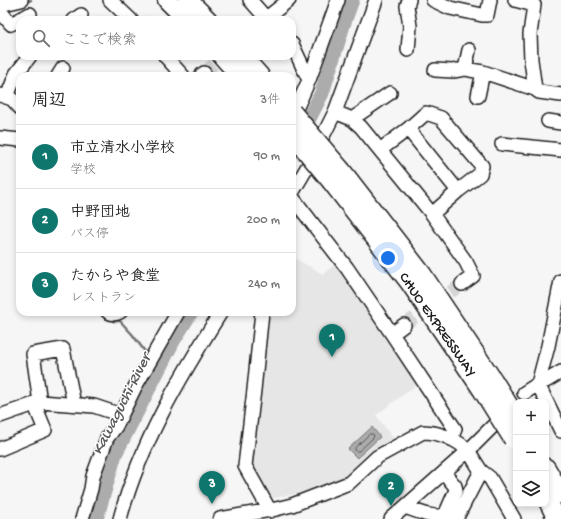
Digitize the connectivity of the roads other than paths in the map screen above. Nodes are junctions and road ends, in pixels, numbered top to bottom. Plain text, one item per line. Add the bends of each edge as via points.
1 (22, 0) edge
2 (110, 0) edge
3 (167, 0) edge
4 (188, 0) edge
5 (250, 0) edge
6 (289, 0) edge
7 (338, 0) edge
8 (376, 0) edge
9 (409, 0) edge
10 (433, 0) edge
11 (490, 0) edge
12 (515, 0) edge
13 (0, 5) edge
14 (0, 11) edge
15 (30, 14) dead end
16 (26, 16) edge
17 (127, 16) edge
18 (183, 16) edge
19 (204, 16) edge
20 (263, 16) edge
21 (269, 16) edge
22 (16, 21) edge
23 (408, 50) dead end
24 (469, 50) dead end
25 (296, 52) edge
26 (27, 60) edge
27 (169, 60) edge
28 (226, 60) edge
29 (246, 60) edge
30 (465, 69) junction
31 (435, 70) dead end
32 (18, 72) edge
33 (179, 72) edge
34 (236, 72) edge
35 (256, 72) edge
36 (483, 72) junction
37 (16, 74) edge
38 (309, 80) junction
39 (535, 89) junction
40 (390, 93) dead end
41 (561, 95) edge
42 (4, 96) edge
43 (478, 96) dead end
44 (16, 104) edge
45 (296, 109) edge
46 (335, 112) junction
47 (296, 118) edge
48 (352, 119) junction
49 (548, 121) dead end
50 (561, 123) edge
51 (408, 129) junction
52 (0, 138) edge
53 (296, 138) edge
54 (16, 140) edge
55 (502, 144) dead end
56 (380, 150) junction
57 (561, 150) edge
58 (336, 176) junction
59 (296, 186) edge
60 (458, 191) junction
61 (296, 202) edge
62 (432, 214) junction
63 (561, 281) edge
64 (462, 284) tunnel mouth
65 (176, 316) edge
66 (219, 316) edge
67 (262, 316) edge
68 (404, 325) tunnel mouth
69 (392, 334) junction
70 (561, 372) edge
71 (487, 384) junction
72 (538, 384) junction
73 (524, 393) dead end
74 (37, 403) junction
75 (74, 404) junction
76 (513, 414) edge
77 (121, 415) junction
78 (0, 416) edge
79 (558, 420) edge
80 (493, 426) dead end
81 (561, 431) edge
82 (451, 439) junction
83 (513, 440) edge
84 (0, 449) edge
85 (468, 451) junction
86 (481, 471) junction
87 (548, 471) edge
88 (444, 473) junction
89 (561, 494) edge
90 (549, 502) edge
91 (405, 507) junction
92 (275, 513) edge
93 (84, 518) edge
94 (120, 519) edge
95 (222, 519) edge
96 (391, 519) edge
97 (456, 519) edge
98 (514, 519) edge
99 (558, 519) edge

1 - 13 street
2 - 17 street
3 - 18 highway
4 - 19 highway
5 - 20 street
6 - 21 street
7 - 38 street
8 - 46 street
9 - 23 street
10 - 11 street via 450,8 487,15
12 - 39 street via 534,5 530,34
14 - 22 street via 11,24
15 - 16 street
24 - 30 street
25 - 38 street
26 - 32 street
27 - 33 street
28 - 34 highway
29 - 35 highway
30 - 31 street
30 - 36 street
36 - 39 street
36 - 43 street
37 - 42 street
38 - 45 street
39 - 41 street via 539,92
40 - 48 street
42 - 44 street
46 - 48 street
46 - 59 street
47 - 58 highway, CHUO EXPRESSWAY, bridge
48 - 56 street
49 - 50 street
51 - 56 street
51 - 60 street
51 - 60 street via 426,113 441,118 482,166 480,174
52 - 54 street
53 - 58 highway, CHUO EXPRESSWAY, bridge
55 - 57 street
56 - 62 street
58 - 71 highway, CHUO EXPRESSWAY via 422,274
60 - 62 street
61 - 69 street
62 - 64 street via 473,276
63 - 72 street
65 - 77 street
66 - 94 street via 156,424
67 - 92 street via 245,466
68 - 69 street
69 - 82 street via 455,429
70 - 72 street
71 - 76 highway, CHUO EXPRESSWAY, bridge
71 - 83 highway, CHUO EXPRESSWAY, bridge
72 - 73 street
72 - 79 street
74 - 75 street
74 - 75 street via 33,354 63,349
74 - 78 street
74 - 84 street via 45,430
75 - 77 street via 94,406
77 - 93 street via 107,438 93,476
79 - 81 street
80 - 85 street
82 - 85 street
82 - 92 street via 432,432 423,432 377,457 349,483
85 - 86 street
85 - 88 street
86 - 97 street
86 - 98 street via 490,478
87 - 89 highway
88 - 91 street
88 - 91 street via 456,490 445,515 434,517
90 - 99 highway
91 - 96 street
92 - 95 street

